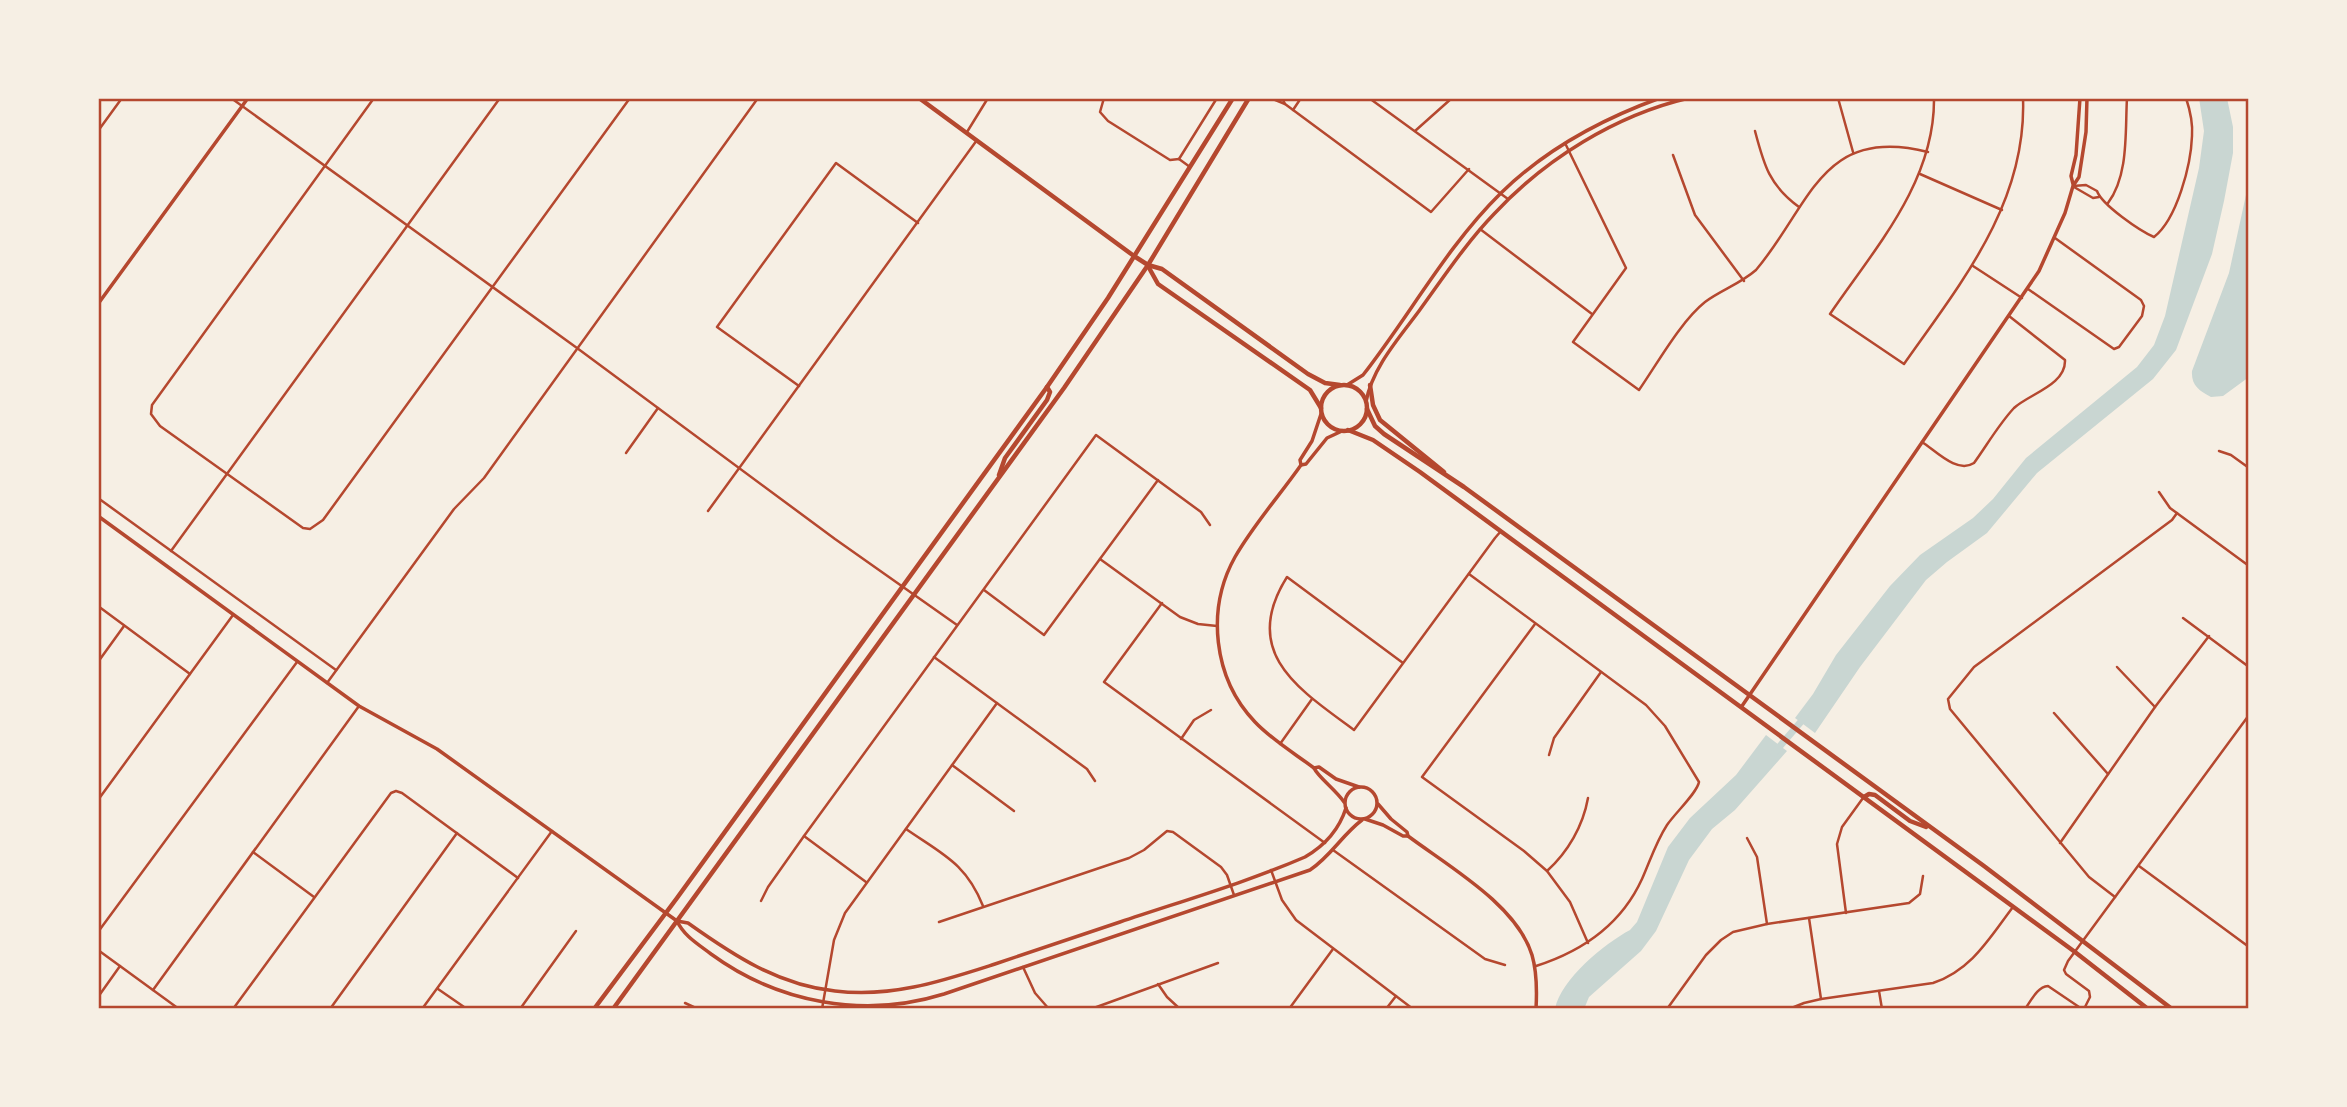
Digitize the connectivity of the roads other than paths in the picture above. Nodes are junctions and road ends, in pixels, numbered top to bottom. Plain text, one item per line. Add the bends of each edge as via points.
1 (122, 98) edge
2 (231, 98) edge
3 (248, 98) edge
4 (374, 98) edge
5 (500, 98) edge
6 (629, 98) edge
7 (758, 98) edge
8 (919, 98) edge
9 (988, 98) edge
10 (1104, 98) edge
11 (1217, 98) edge
12 (1233, 98) edge
13 (1249, 98) edge
14 (1270, 98) edge
15 (1282, 98) edge
16 (1301, 98) edge
17 (1368, 98) edge
18 (1452, 98) edge
19 (1660, 98) edge
20 (1689, 98) edge
21 (1838, 98) edge
22 (1934, 98) edge
23 (2023, 98) edge
24 (2080, 98) edge
25 (2087, 98) edge
26 (2127, 98) edge
27 (2186, 98) edge
28 (1285, 104) junction
29 (242, 106) junction
30 (1293, 110) junction
31 (98, 131) edge
32 (1415, 131) junction
33 (1755, 131) dead end
34 (967, 132) junction
35 (977, 140) junction
36 (1565, 143) junction
37 (1570, 151) junction
38 (1928, 152) junction
39 (1853, 153) junction
40 (1673, 155) dead end
41 (1179, 159) junction
42 (325, 166) junction
43 (1190, 167) junction
44 (1469, 169) junction
45 (1920, 174) junction
46 (2073, 186) junction
47 (1501, 193) junction
48 (2099, 197) junction
49 (1508, 200) junction
50 (2108, 204) junction
51 (1800, 207) junction
52 (2002, 211) junction
53 (918, 223) junction
54 (408, 226) junction
55 (1480, 229) junction
56 (2055, 238) junction
57 (1134, 256) junction
58 (1148, 265) junction
59 (1973, 266) junction
60 (1744, 281) junction
61 (492, 287) junction
62 (2028, 289) junction
63 (2022, 298) junction
64 (98, 304) edge
65 (1592, 314) junction
66 (2009, 316) junction
67 (577, 348) junction
68 (1344, 385) junction
69 (1370, 385) junction
70 (799, 386) junction
71 (1047, 387) junction
72 (1366, 402) junction
73 (658, 408) junction
74 (1367, 409) junction
75 (1321, 411) junction
76 (1345, 431) junction
77 (1922, 441) junction
78 (2219, 451) dead end
79 (626, 453) dead end
80 (1301, 465) junction
81 (739, 468) junction
82 (2249, 468) edge
83 (227, 474) junction
84 (1158, 480) junction
85 (996, 482) junction
86 (1464, 487) junction
87 (2159, 492) dead end
88 (98, 498) edge
89 (708, 511) dead end
90 (2177, 513) junction
91 (98, 516) edge
92 (1210, 525) dead end
93 (1501, 531) junction
94 (171, 551) junction
95 (1100, 559) junction
96 (2249, 566) edge
97 (1469, 574) junction
98 (903, 586) junction
99 (984, 590) junction
100 (914, 594) junction
101 (1162, 604) junction
102 (98, 606) edge
103 (233, 615) junction
104 (2183, 618) dead end
105 (1535, 624) junction
106 (957, 625) junction
107 (124, 626) junction
108 (1217, 626) junction
109 (2209, 636) junction
110 (934, 657) junction
111 (98, 662) edge
112 (297, 662) junction
113 (1403, 663) junction
114 (2117, 667) dead end
115 (2249, 667) edge
116 (336, 670) junction
117 (1601, 672) junction
118 (190, 674) junction
119 (327, 683) junction
120 (1749, 696) junction
121 (1312, 699) junction
122 (997, 703) junction
123 (359, 706) junction
124 (1742, 706) junction
125 (2155, 708) junction
126 (1210, 710) dead end
127 (2054, 713) dead end
128 (2249, 715) edge
129 (1181, 739) junction
130 (1280, 744) junction
131 (1549, 755) dead end
132 (952, 765) junction
133 (1314, 768) junction
134 (2108, 774) junction
135 (1095, 782) dead end
136 (1359, 787) junction
137 (1864, 797) junction
138 (1588, 798) dead end
139 (98, 800) edge
140 (1378, 804) junction
141 (1345, 806) junction
142 (1014, 811) dead end
143 (1363, 819) junction
144 (906, 829) junction
145 (1934, 830) junction
146 (552, 831) junction
147 (457, 833) junction
148 (804, 836) junction
149 (1408, 836) junction
150 (1747, 838) dead end
151 (1325, 843) junction
152 (2060, 843) junction
153 (1333, 850) junction
154 (253, 852) junction
155 (2139, 866) junction
156 (1271, 870) junction
157 (1547, 871) junction
158 (1923, 876) dead end
159 (518, 878) junction
160 (1275, 882) junction
161 (867, 883) junction
162 (1230, 884) junction
163 (1234, 895) junction
164 (314, 897) junction
165 (2115, 897) junction
166 (761, 901) dead end
167 (983, 906) junction
168 (2013, 906) junction
169 (665, 913) junction
170 (1846, 913) junction
171 (1809, 918) junction
172 (677, 921) junction
173 (939, 922) dead end
174 (1767, 924) junction
175 (576, 931) dead end
176 (98, 932) edge
177 (2083, 941) junction
178 (1588, 944) junction
179 (2249, 947) edge
180 (1333, 949) junction
181 (98, 950) edge
182 (2075, 952) junction
183 (1218, 963) dead end
184 (1505, 965) dead end
185 (120, 966) junction
186 (1023, 967) junction
187 (1535, 967) junction
188 (1158, 984) junction
189 (438, 988) junction
190 (153, 990) junction
191 (825, 990) junction
192 (1879, 991) junction
193 (1396, 996) junction
194 (98, 997) edge
195 (1821, 999) junction
196 (824, 1002) junction
197 (685, 1003) dead end
198 (886, 1007) edge
199 (179, 1009) edge
200 (233, 1009) edge
201 (330, 1009) edge
202 (422, 1009) edge
203 (467, 1009) edge
204 (520, 1009) edge
205 (594, 1009) edge
206 (613, 1009) edge
207 (698, 1009) edge
208 (822, 1009) edge
209 (1049, 1009) edge
210 (1091, 1009) edge
211 (1180, 1009) edge
212 (1289, 1009) edge
213 (1386, 1009) edge
214 (1413, 1009) edge
215 (1536, 1009) edge
216 (1667, 1009) edge
217 (1789, 1009) edge
218 (1882, 1009) edge
219 (2025, 1009) edge
220 (2083, 1009) edge
221 (2148, 1009) edge
222 (2172, 1009) edge

1 - 31 street
2 - 29 street
3 - 29 street
4 - 42 street
5 - 54 street
6 - 61 street
7 - 67 street
8 - 34 main road
9 - 34 street
10 - 41 street via 1100,111 1108,121 1170,160
11 - 41 street
12 - 43 main road
13 - 58 main road
14 - 28 street
15 - 28 street
16 - 30 street
17 - 32 street
18 - 32 street
19 - 36 street via 1609,118
20 - 37 street via 1643,112
21 - 39 street
22 - 38 street
23 - 52 street via 2019,150
24 - 46 street
25 - 46 street via 2083,155
26 - 50 street via 2117,188
27 - 50 street via 2192,137 2188,165 2163,228 2154,237
28 - 30 street
29 - 42 street
29 - 64 street
30 - 44 street via 1431,212
32 - 44 street
33 - 51 street via 1772,181
34 - 35 main road
35 - 53 street
35 - 57 main road
36 - 37 street
36 - 47 street
37 - 49 street
37 - 65 street via 1626,268
38 - 39 street via 1894,145
38 - 45 street
39 - 51 street via 1824,174
40 - 60 street via 1695,215
41 - 43 street
42 - 54 street
42 - 83 street via 156,397 151,414 160,426
43 - 57 main road
44 - 47 street
45 - 52 street
45 - 59 street via 1830,314 1904,364
46 - 48 street
46 - 48 street via 2092,188
46 - 56 street
47 - 49 street
47 - 68 street via 1463,237 1363,375
48 - 50 street
49 - 55 street
51 - 60 street via 1765,260
52 - 59 street
53 - 70 street
53 - 70 street via 836,163 717,327
54 - 61 street
54 - 83 street
55 - 65 street
55 - 69 street
56 - 62 street
56 - 62 street via 2141,300 2142,316 2113,349
57 - 58 main road
57 - 71 main road
58 - 68 main road via 1171,275 1308,374 1325,383
58 - 75 main road via 1158,285 1310,390
58 - 85 main road
59 - 63 street
60 - 65 street via 1696,310 1639,390 1573,342
61 - 67 street
61 - 83 street via 323,520 310,528 297,525
62 - 63 street
63 - 66 street
66 - 77 street
66 - 77 street via 2065,360 2060,374 2015,407 1967,467 1958,467
67 - 73 street
67 - 116 street
68 - 72 main road via 1359,390
68 - 75 main road via 1324,396
69 - 72 street
69 - 86 main road via 1373,405 1384,425
70 - 81 street
71 - 85 main road via 1047,400 1005,458
71 - 98 main road
72 - 74 main road
73 - 79 street
73 - 81 street
74 - 76 main road via 1363,420
74 - 86 main road via 1378,429
75 - 76 main road via 1330,426
75 - 80 street
76 - 80 street via 1326,438
76 - 93 main road via 1373,440
77 - 120 street
78 - 82 street
80 - 108 street via 1235,557 1222,590
81 - 89 street
81 - 98 street
83 - 94 street
84 - 92 street via 1201,512
84 - 95 street
84 - 99 street via 1096,435
85 - 100 main road
86 - 120 main road
87 - 90 street
88 - 94 street
90 - 96 street
90 - 152 street via 1973,667 1948,699
91 - 103 street
93 - 97 street
93 - 124 main road
94 - 116 street
95 - 99 street via 1044,635
95 - 101 street
97 - 105 street
97 - 113 street
98 - 100 street
98 - 169 main road
99 - 106 street
100 - 106 street
100 - 172 main road
101 - 108 street via 1189,621
101 - 129 street via 1104,682
102 - 107 street
103 - 112 street
103 - 118 street
104 - 109 street
105 - 117 street
105 - 157 street via 1422,777
106 - 110 street
107 - 111 street
107 - 118 street
108 - 130 street via 1222,663 1233,690 1252,719
109 - 115 street
109 - 125 street
110 - 122 street
110 - 148 street
112 - 119 street
112 - 176 street
113 - 121 street via 1354,730
113 - 121 street via 1287,577 1272,614 1272,646 1285,674
114 - 125 street
116 - 119 street
117 - 131 street via 1554,738
117 - 178 street via 1656,714 1699,785 1661,836 1626,906
118 - 139 street
119 - 123 street
120 - 124 street
120 - 145 main road
121 - 130 street
122 - 132 street
122 - 135 street via 1087,769
123 - 146 street via 437,749
123 - 154 street
124 - 137 main road
125 - 134 street
126 - 129 street via 1194,720
127 - 134 street
128 - 155 street
129 - 151 street
130 - 133 street
132 - 142 street
132 - 144 street
133 - 136 street
133 - 141 street
134 - 152 street
136 - 140 street via 1370,790
136 - 141 street via 1350,791
137 - 145 main road via 1875,795 1910,821
137 - 168 main road
137 - 170 street via 1842,827 1837,844
138 - 157 street via 1573,838
140 - 143 street via 1374,813
140 - 149 street
141 - 143 street via 1353,818
141 - 151 street
143 - 149 street
143 - 153 street
144 - 161 street
144 - 167 street via 961,868
145 - 177 main road
146 - 159 street
146 - 169 street
147 - 159 street
147 - 164 street via 396,791
147 - 201 street
148 - 161 street
148 - 166 street
149 - 187 street via 1506,912 1529,946
150 - 174 street via 1757,857
151 - 156 street via 1305,858
152 - 165 street via 2089,877
153 - 160 street via 1310,870
153 - 184 street via 1485,959
154 - 164 street
154 - 190 street
155 - 165 street
155 - 179 street
156 - 160 street
156 - 162 street
157 - 178 street via 1570,902
158 - 170 street via 1920,894 1909,903
159 - 189 street
160 - 163 street
160 - 180 street via 1288,911
161 - 191 street via 839,925
162 - 163 street
162 - 167 street via 1221,867 1167,831 1129,858
162 - 191 street via 926,986 873,993
163 - 186 street
164 - 200 street
165 - 177 street
167 - 173 street
168 - 182 main road
168 - 192 street via 1977,955 1957,973 1933,983
169 - 172 street
169 - 205 main road
170 - 171 street
171 - 174 street
171 - 195 street
172 - 191 street via 688,923 773,975
172 - 196 street via 682,932 741,974
172 - 206 main road
174 - 216 street via 1721,940
175 - 204 street
177 - 182 street
177 - 222 main road
178 - 187 street
180 - 193 street
180 - 212 street
181 - 185 street
182 - 220 street via 2064,970 2089,991
182 - 221 main road
183 - 188 street
185 - 190 street
185 - 194 street
186 - 198 street
186 - 209 street
187 - 215 street
188 - 210 street
188 - 211 street
189 - 202 street
189 - 203 street
190 - 199 street
191 - 196 street
192 - 195 street
192 - 218 street
193 - 213 street
193 - 214 street
195 - 217 street
196 - 198 street
196 - 208 street
197 - 207 street
219 - 220 street via 2043,986

